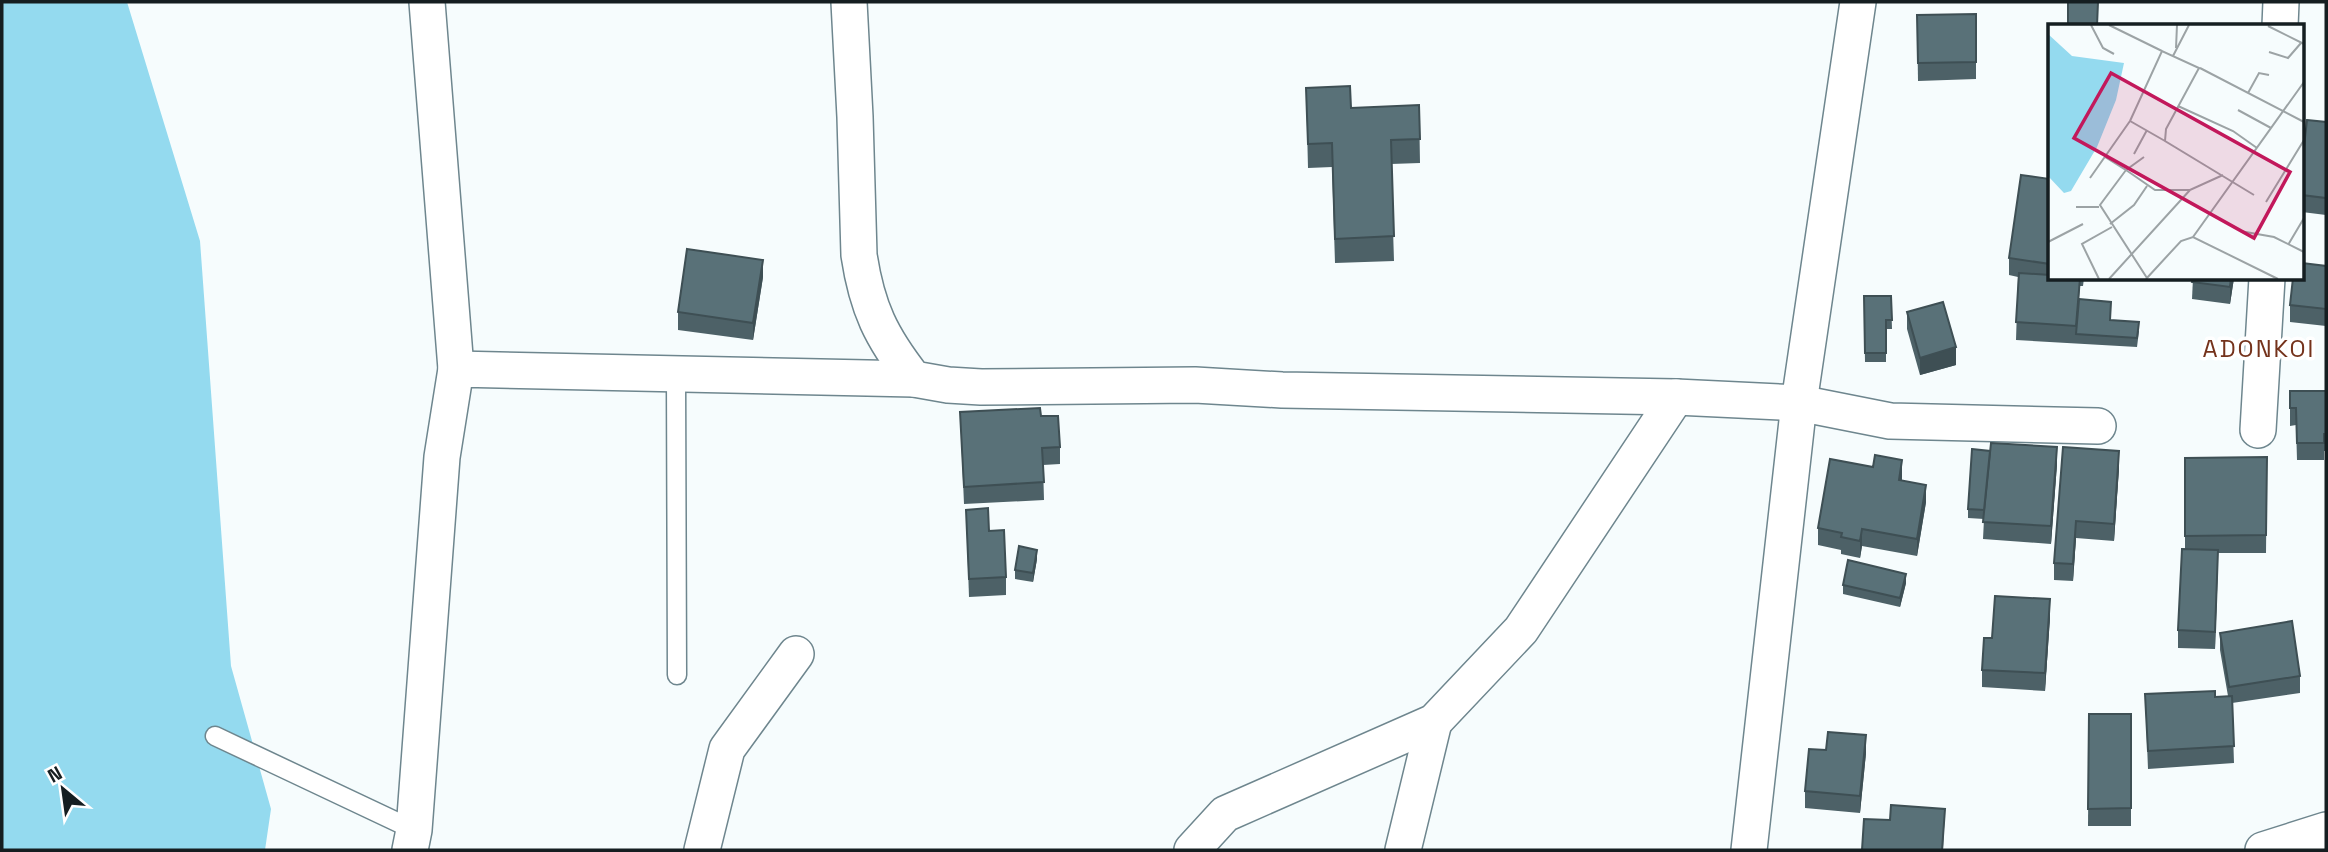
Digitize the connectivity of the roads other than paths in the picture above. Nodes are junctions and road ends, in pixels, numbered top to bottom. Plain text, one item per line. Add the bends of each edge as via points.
1 (427, 2) edge
2 (849, 2) edge
3 (1858, 2) edge
4 (2281, 2) edge
5 (2280, 24) edge
6 (2267, 280) edge
7 (456, 369) junction
8 (676, 374) junction
9 (914, 379) junction
10 (1676, 397) junction
11 (1799, 403) junction
12 (2098, 426) dead end
13 (2258, 430) dead end
14 (796, 654) dead end
15 (677, 675) dead end
16 (1434, 722) junction
17 (215, 736) dead end
18 (2326, 830) edge
19 (412, 840) edge
20 (702, 850) edge
21 (1192, 850) edge
22 (1403, 850) edge
23 (1749, 850) edge
24 (2263, 850) edge

1 - 7 street
2 - 9 street via 862,274 879,329
3 - 11 street
4 - 5 street
6 - 13 street
7 - 8 street
7 - 19 street via 442,457
8 - 9 street
8 - 15 lane
9 - 10 street via 981,387 1195,385
10 - 11 street
10 - 16 street via 1521,630
11 - 12 street via 1890,421
11 - 23 street
14 - 20 street via 727,749
16 - 21 street via 1225,814
16 - 22 street
17 - 19 lane
18 - 24 street

